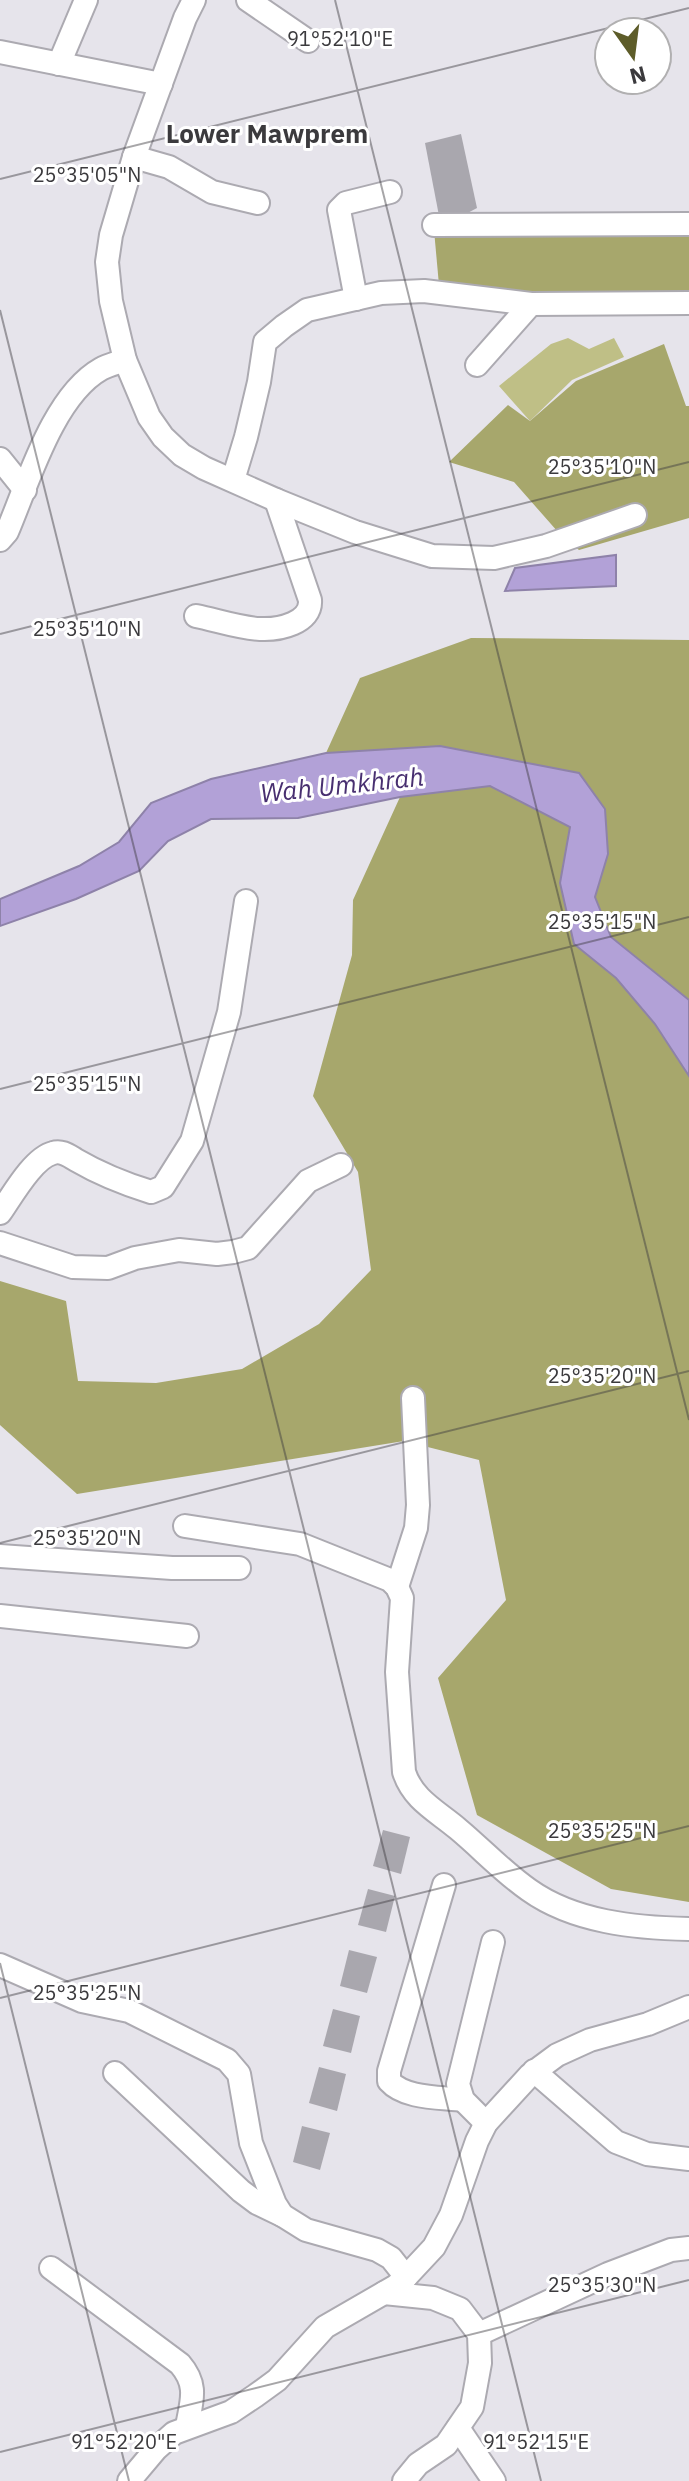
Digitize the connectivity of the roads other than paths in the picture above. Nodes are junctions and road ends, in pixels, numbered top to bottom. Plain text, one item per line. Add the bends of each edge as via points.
1 (86, 0) edge
2 (194, 0) edge
3 (248, 0) edge
4 (308, 41) dead end
5 (0, 52) edge
6 (59, 64) junction
7 (161, 84) junction
8 (134, 157) junction
9 (390, 192) dead end
10 (258, 203) dead end
11 (689, 224) edge
12 (434, 225) dead end
13 (356, 299) junction
14 (689, 303) edge
15 (531, 304) junction
16 (125, 360) junction
17 (477, 365) dead end
18 (0, 459) edge
19 (233, 480) junction
20 (25, 490) junction
21 (276, 500) junction
22 (635, 515) dead end
23 (0, 540) edge
24 (196, 616) dead end
25 (246, 901) dead end
26 (341, 1165) dead end
27 (0, 1213) edge
28 (0, 1243) edge
29 (413, 1398) dead end
30 (185, 1526) dead end
31 (0, 1556) edge
32 (239, 1568) dead end
33 (397, 1587) junction
34 (0, 1616) edge
35 (187, 1636) dead end
36 (444, 1885) dead end
37 (689, 1929) edge
38 (493, 1942) dead end
39 (0, 1965) edge
40 (689, 2007) edge
41 (534, 2071) junction
42 (115, 2073) dead end
43 (463, 2100) junction
44 (486, 2123) junction
45 (689, 2159) edge
46 (282, 2215) junction
47 (689, 2248) edge
48 (51, 2268) dead end
49 (406, 2277) junction
50 (384, 2293) junction
51 (479, 2334) junction
52 (187, 2427) junction
53 (458, 2428) junction
54 (129, 2481) edge
55 (404, 2481) edge
56 (494, 2481) edge

1 - 6 street
2 - 7 street
3 - 4 street
5 - 6 street
6 - 7 street
7 - 8 street
8 - 10 street via 169,167 212,192
8 - 16 street via 107,262
9 - 13 street via 346,203 339,210
11 - 12 street
13 - 15 street via 424,291
13 - 19 street via 307,310 265,342
14 - 15 street
15 - 17 street
16 - 19 street via 163,437 182,455
16 - 20 street via 100,370 72,395 50,428
18 - 20 street
19 - 21 street
20 - 23 street
21 - 22 street via 432,556 494,558
21 - 24 street via 310,600 308,613 290,624 260,629
25 - 27 street via 229,1012 192,1141 163,1187 151,1192 132,1186 56,1152 44,1156
26 - 28 street via 308,1181 248,1248 233,1252 179,1250 96,1268 73,1267
29 - 33 street via 418,1505
30 - 33 street via 300,1544
31 - 32 street
33 - 37 street via 402,1598 397,1672 404,1772 417,1798 546,1901 630,1926
34 - 35 street
36 - 43 street via 389,2081 404,2092
38 - 43 street via 458,2084
39 - 46 street via 82,2001 129,2011 234,2066 251,2143
40 - 41 street via 590,2040
41 - 44 street
41 - 45 street via 616,2142 647,2154
42 - 46 street via 241,2191
43 - 44 street
44 - 49 street via 451,2215 434,2247
46 - 49 street via 306,2230 377,2250
47 - 51 street via 608,2274
48 - 52 street via 180,2364 193,2386
49 - 50 street
50 - 51 street via 433,2298 460,2309
50 - 52 street via 325,2327 277,2380 255,2396 231,2412
51 - 53 street via 478,2382 472,2407
52 - 54 street via 167,2439
53 - 55 street
53 - 56 street

